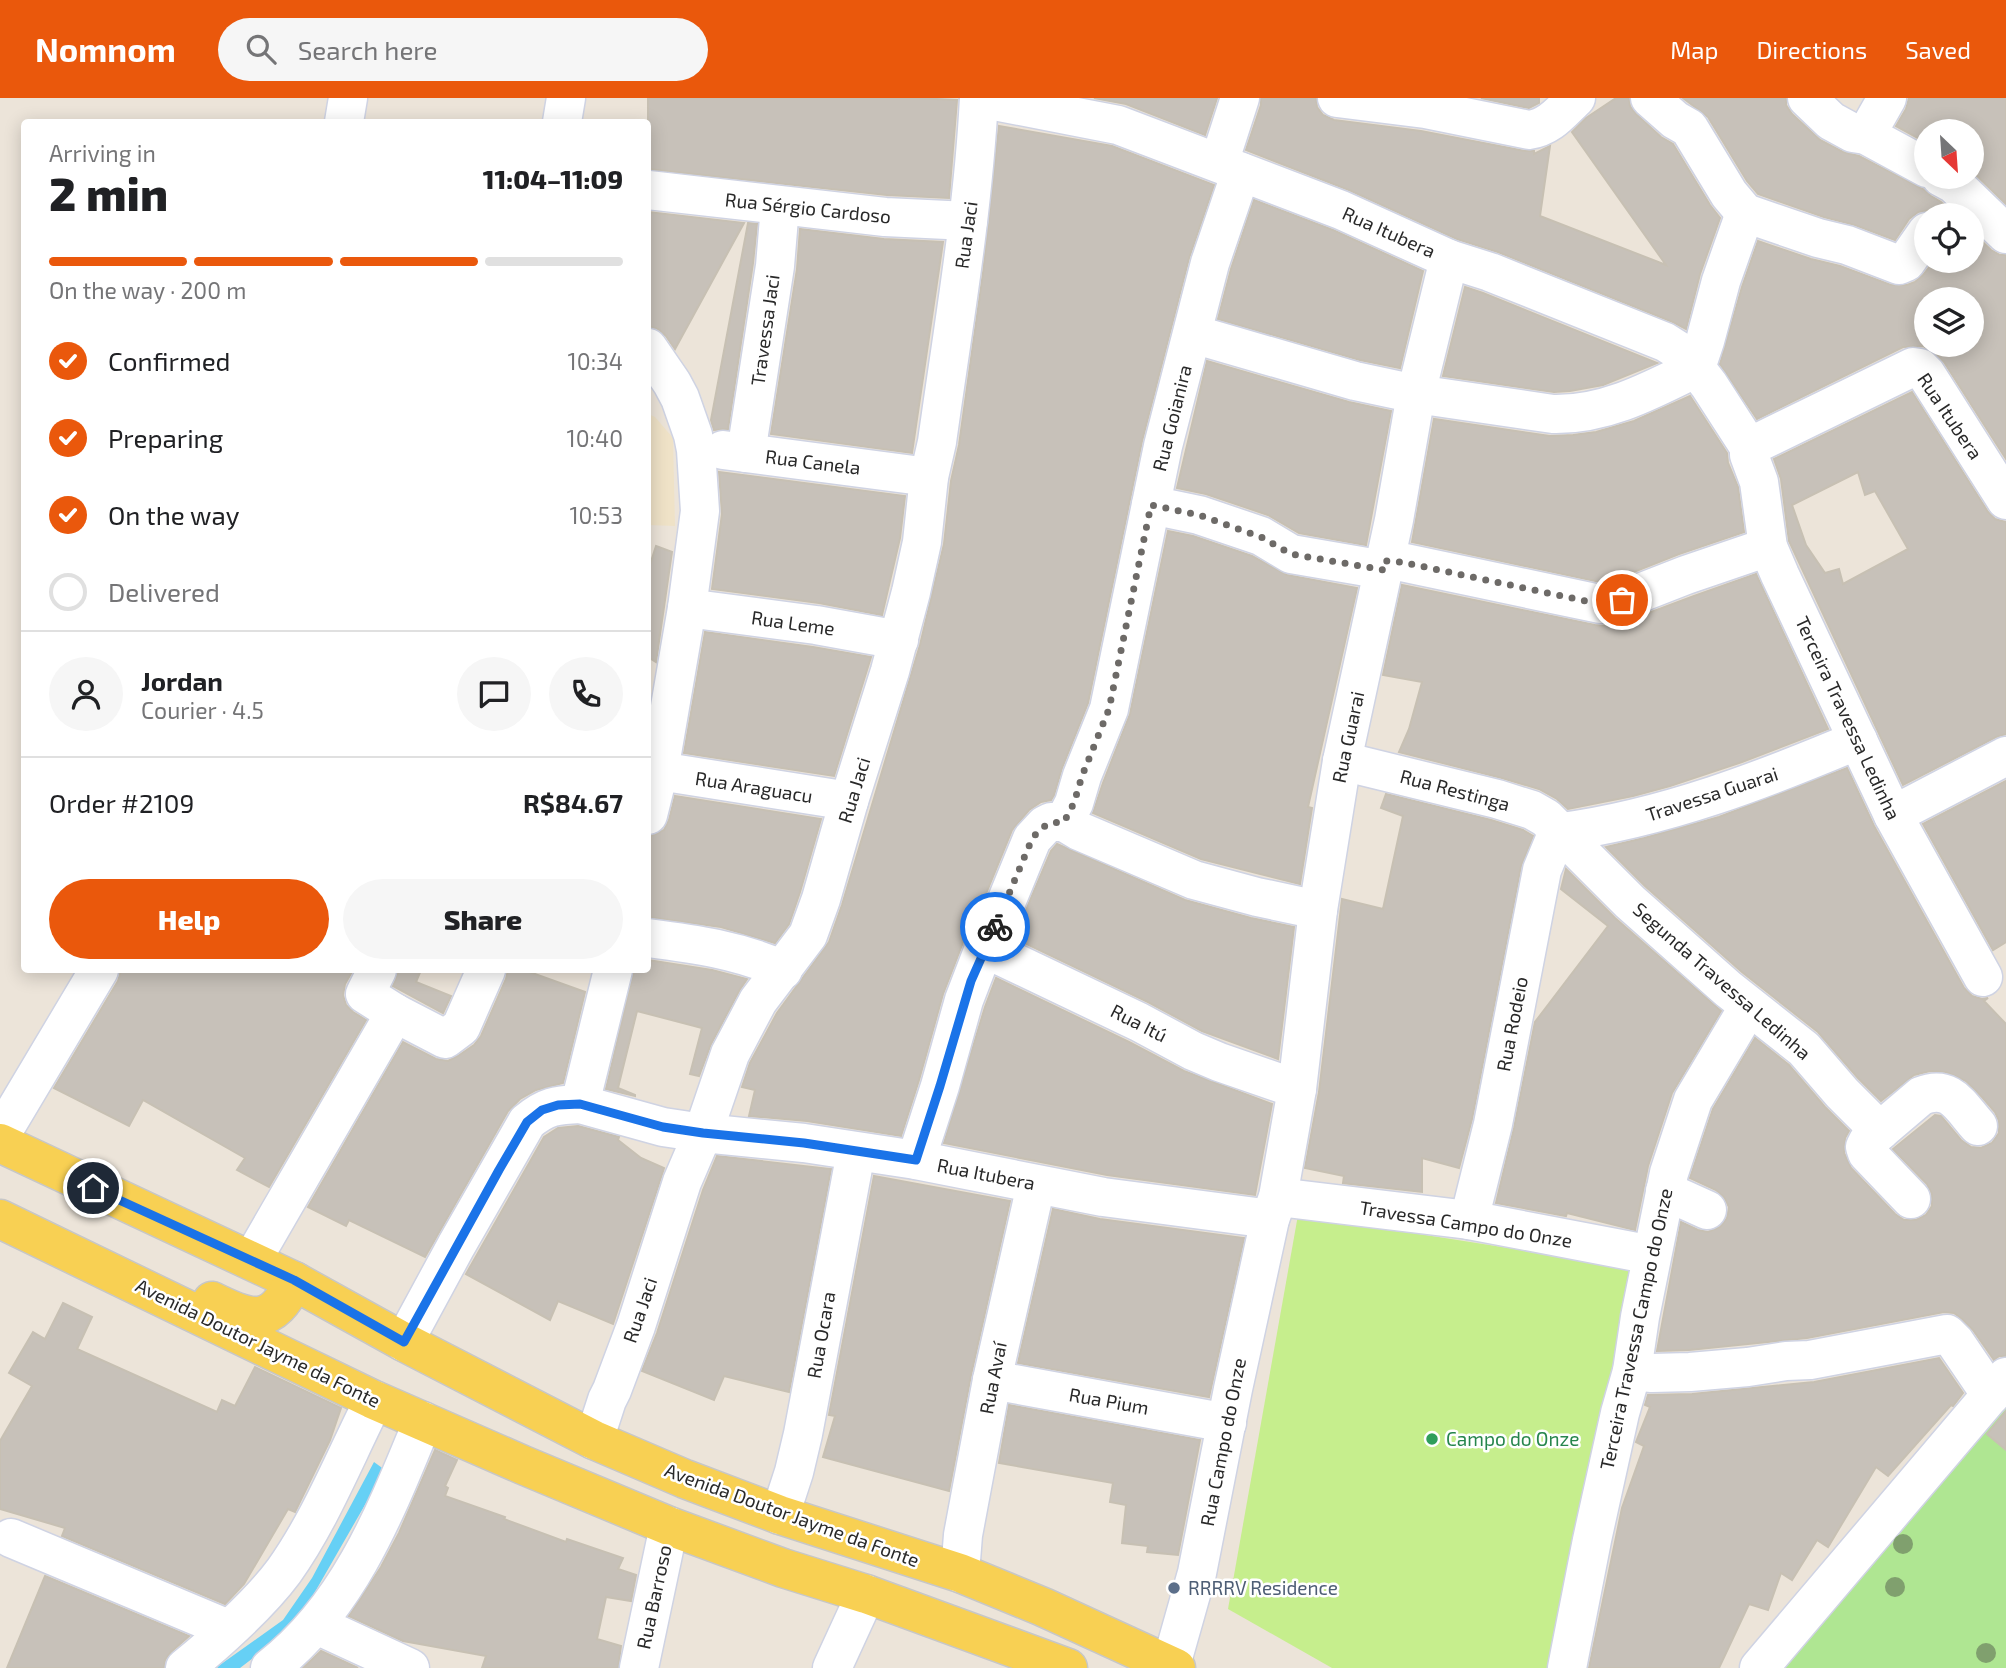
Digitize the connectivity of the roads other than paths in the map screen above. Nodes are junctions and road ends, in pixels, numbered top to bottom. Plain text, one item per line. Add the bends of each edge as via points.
1 (348, 98) edge
2 (566, 98) edge
3 (979, 98) edge
4 (1240, 98) edge
5 (1337, 98) edge
6 (1576, 98) edge
7 (1650, 98) edge
8 (1807, 98) edge
9 (1887, 98) edge
10 (1426, 104) edge
11 (344, 119) edge
12 (562, 119) edge
13 (1866, 135) junction
14 (1230, 168) junction
15 (1914, 168) edge
16 (1944, 189) edge
17 (651, 190) edge
18 (780, 206) junction
19 (1745, 213) junction
20 (968, 221) junction
21 (2006, 234) edge
22 (1914, 251) edge
23 (1449, 259) junction
24 (1193, 334) junction
25 (651, 352) edge
26 (1696, 368) junction
27 (1416, 394) junction
28 (1749, 447) junction
29 (696, 450) junction
30 (746, 453) junction
31 (929, 477) junction
32 (2006, 500) edge
33 (1151, 505) junction
34 (1768, 547) junction
35 (1385, 565) junction
36 (687, 608) junction
37 (899, 639) junction
38 (1858, 740) junction
39 (2006, 756) edge
40 (1342, 761) junction
41 (659, 771) junction
42 (849, 802) junction
43 (651, 803) edge
44 (1893, 815) junction
45 (1064, 822) junction
46 (1562, 832) junction
47 (1318, 910) junction
48 (651, 938) edge
49 (984, 948) junction
50 (783, 970) junction
51 (97, 973) edge
52 (376, 973) edge
53 (485, 973) edge
54 (612, 973) edge
55 (1983, 976) dead end
56 (1749, 1006) junction
57 (395, 1013) junction
58 (1297, 1089) junction
59 (580, 1104) junction
60 (1978, 1126) dead end
61 (1880, 1131) junction
62 (703, 1133) junction
63 (0, 1136) edge
64 (0, 1143) edge
65 (856, 1153) junction
66 (916, 1160) junction
67 (1037, 1185) junction
68 (1665, 1191) junction
69 (0, 1195) edge
70 (1911, 1199) dead end
71 (1274, 1208) junction
72 (1707, 1210) dead end
73 (0, 1219) edge
74 (1469, 1220) junction
75 (1653, 1255) junction
76 (252, 1260) junction
77 (294, 1280) junction
78 (404, 1342) junction
79 (1632, 1371) junction
80 (992, 1380) junction
81 (1999, 1386) edge
82 (373, 1400) junction
83 (423, 1421) junction
84 (1227, 1423) junction
85 (594, 1440) junction
86 (780, 1515) junction
87 (669, 1526) junction
88 (11, 1538) dead end
89 (960, 1573) junction
90 (866, 1594) junction
91 (317, 1625) junction
92 (208, 1654) edge
93 (1173, 1666) edge
94 (270, 1668) edge
95 (410, 1668) edge
96 (639, 1668) edge
97 (832, 1668) edge
98 (1069, 1668) edge
99 (1567, 1668) edge
100 (1759, 1668) edge

1 - 11 street
2 - 12 street
3 - 14 street, Rua Itubera via 1118,125
3 - 20 street, Rua Jaci
4 - 14 street, Rua Goianira
5 - 10 street
6 - 10 street via 1545,126 1529,130
7 - 19 street via 1689,128 1721,183
8 - 13 street via 1831,121 1853,134
9 - 13 street
13 - 15 street
14 - 23 street, Rua Itubera via 1341,210
14 - 24 street, Rua Goianira
16 - 21 street
17 - 18 street, Rua Sérgio Cardoso
18 - 20 street, Rua Sérgio Cardoso
18 - 30 street, Travessa Jaci
19 - 22 street via 1899,265
19 - 26 street
20 - 31 street, Rua Jaci
23 - 26 street, Rua Itubera via 1665,342
23 - 27 street, Rua Guarai
24 - 27 street via 1354,381
24 - 33 street, Rua Goianira
25 - 29 street via 680,398
26 - 27 street via 1642,395 1573,414
26 - 28 street, Rua Itubera
27 - 35 street, Rua Guarai
28 - 32 street, Rua Itubera via 1917,367 1926,374
28 - 34 street, Terceira Travessa Ledinha
29 - 30 street, Rua Canela
29 - 36 street via 700,511
30 - 31 street, Rua Canela
31 - 37 street, Rua Jaci via 922,542
33 - 35 street via 1249,532 1291,554
33 - 45 street, Rua Goianira via 1109,709
34 - 35 street via 1600,604 1401,562
34 - 38 street, Terceira Travessa Ledinha
35 - 40 street, Rua Guarai
36 - 37 street, Rua Leme
36 - 41 street
37 - 42 street, Rua Jaci
38 - 44 street, Terceira Travessa Ledinha
38 - 46 street, Travessa Guarai via 1751,783 1650,815
39 - 44 street
40 - 46 street, Rua Restinga via 1532,810
40 - 47 street, Rua Guarai
41 - 42 street, Rua Araguacu
41 - 43 street
42 - 50 street, Rua Jaci via 808,935
44 - 55 street, Terceira Travessa Ledinha
45 - 47 street via 1194,880
45 - 49 street via 1045,825 1032,839
46 - 56 street, Segunda Travessa Ledinha via 1630,902
46 - 74 street, Rua Rodeio via 1542,870 1493,1124
47 - 58 street, Rua Guarai
48 - 50 street via 705,945
49 - 58 street, Rua Itú via 1193,1051
49 - 66 street
50 - 62 street, Rua Jaci via 758,1001 730,1054
51 - 63 street
52 - 57 street via 365,994
53 - 57 street via 461,1027 445,1039
54 - 59 street
56 - 61 street, Segunda Travessa Ledinha via 1804,1049
56 - 68 street, Terceira Travessa Campo do Onze via 1693,1100
57 - 76 street
58 - 71 street, Rua Guarai
59 - 62 street, Rua Itubera
59 - 78 street via 542,1110 527,1122
60 - 61 street via 1950,1095 1932,1092
61 - 70 street via 1868,1141 1866,1150
62 - 65 street, Rua Itubera
62 - 85 street, Rua Jaci
64 - 76 main road, Avenida Doutor Jayme da Fonte
65 - 66 street, Rua Itubera
65 - 86 street, Rua Ocara via 803,1434
66 - 67 street, Rua Itubera
67 - 71 street, Rua Itubera via 1103,1197
67 - 80 street, Rua Avaí
68 - 72 street
68 - 75 street, Terceira Travessa Campo do Onze
69 - 77 main road via 248,1316 265,1316 275,1310
71 - 74 street, Travessa Campo do Onze
71 - 84 street, Rua Campo do Onze
73 - 82 main road, Avenida Doutor Jayme da Fonte
74 - 75 street, Travessa Campo do Onze
75 - 79 street, Terceira Travessa Campo do Onze
76 - 77 main road, Avenida Doutor Jayme da Fonte
77 - 78 main road, Avenida Doutor Jayme da Fonte
78 - 85 main road, Avenida Doutor Jayme da Fonte
79 - 81 street via 1689,1372 1810,1360 1947,1334
79 - 99 street, Terceira Travessa Campo do Onze via 1619,1413
80 - 84 street, Rua Pium
80 - 89 street, Rua Avaí
81 - 100 street
82 - 83 main road, Avenida Doutor Jayme da Fonte
82 - 92 street via 311,1526 284,1570
83 - 87 main road, Avenida Doutor Jayme da Fonte
83 - 91 street via 380,1524
84 - 93 street, Rua Campo do Onze
85 - 86 main road, Avenida Doutor Jayme da Fonte
86 - 89 main road, Avenida Doutor Jayme da Fonte
87 - 90 main road, Avenida Doutor Jayme da Fonte
87 - 96 street, Rua Barroso
88 - 92 street
89 - 93 main road, Avenida Doutor Jayme da Fonte
90 - 97 street
90 - 98 main road, Avenida Doutor Jayme da Fonte
91 - 94 street
91 - 95 street

